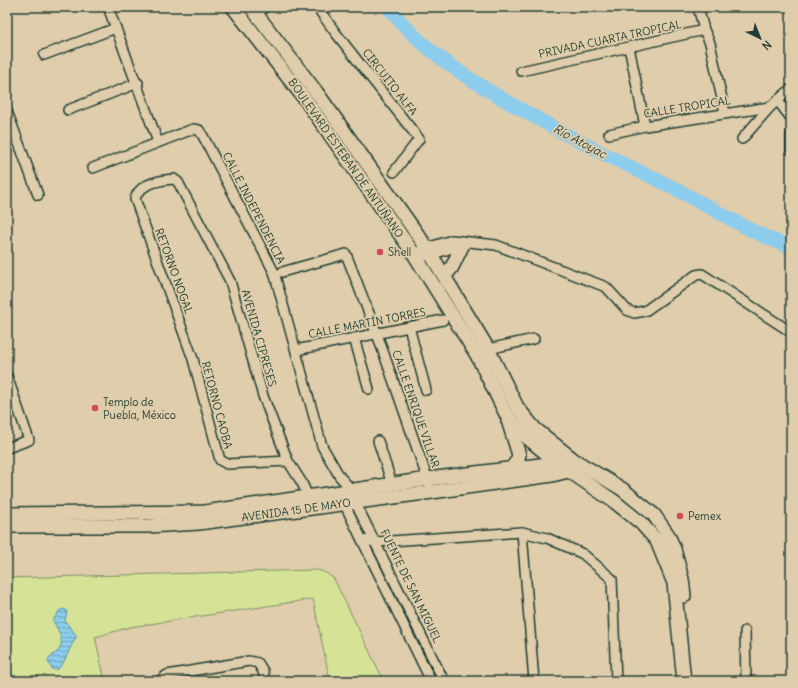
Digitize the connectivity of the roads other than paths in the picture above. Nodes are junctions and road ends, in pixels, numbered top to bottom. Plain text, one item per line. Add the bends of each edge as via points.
1 (108, 7) edge
2 (233, 7) edge
3 (318, 7) edge
4 (698, 7) edge
5 (258, 9) edge
6 (116, 28) junction
7 (704, 30) junction
8 (629, 47) junction
9 (44, 55) dead end
10 (520, 71) dead end
11 (138, 83) junction
12 (791, 89) edge
13 (778, 101) junction
14 (770, 107) junction
15 (68, 110) dead end
16 (7, 111) edge
17 (725, 113) junction
18 (791, 118) edge
19 (9, 121) edge
20 (645, 126) junction
21 (609, 134) dead end
22 (791, 134) edge
23 (742, 139) dead end
24 (158, 142) junction
25 (791, 150) edge
26 (93, 168) dead end
27 (394, 172) dead end
28 (137, 192) joint
29 (38, 195) dead end
30 (466, 244) junction
31 (429, 251) junction
32 (416, 257) junction
33 (282, 272) dead end
34 (445, 276) junction
35 (443, 320) dead end
36 (409, 327) junction
37 (791, 332) edge
38 (377, 334) junction
39 (354, 338) junction
40 (534, 339) dead end
41 (488, 349) junction
42 (296, 350) junction
43 (193, 359) joint
44 (7, 376) edge
45 (369, 389) dead end
46 (426, 390) dead end
47 (506, 414) junction
48 (378, 441) dead end
49 (7, 448) edge
50 (288, 461) junction
51 (571, 465) junction
52 (511, 469) junction
53 (428, 479) junction
54 (392, 484) junction
55 (432, 492) junction
56 (347, 497) junction
57 (310, 502) junction
58 (7, 514) edge
59 (7, 526) edge
60 (522, 532) junction
61 (362, 540) junction
62 (376, 542) junction
63 (745, 631) dead end
64 (159, 681) edge
65 (265, 681) edge
66 (431, 681) edge
67 (444, 681) edge
68 (534, 681) edge
69 (616, 681) edge
70 (684, 681) edge
71 (691, 681) edge
72 (746, 681) edge

1 - 6 street
2 - 32 main road, BOULEVARD ESTEBAN DE ANTUÑANO via 305,99
3 - 27 street, CIRCUITO ALFA via 419,139
4 - 7 street
5 - 31 main road, BOULEVARD ESTEBAN DE ANTUÑANO
6 - 9 street
6 - 11 street
7 - 8 street, PRIVADA CUARTA TROPICAL
7 - 17 street via 710,43
8 - 10 street, PRIVADA CUARTA TROPICAL
8 - 20 street
11 - 15 street
11 - 24 street
12 - 13 street, CALLE TROPICAL
13 - 14 street, CALLE TROPICAL
13 - 18 street
14 - 17 street, CALLE TROPICAL
14 - 23 street, CALLE TROPICAL
16 - 19 street
17 - 20 street, CALLE TROPICAL
19 - 29 street
20 - 21 street, CALLE TROPICAL
22 - 25 street
24 - 26 street
24 - 42 street, CALLE INDEPENDENCIA via 193,129 199,130 203,136 274,272
28 - 43 street, RETORNO NOGAL via 135,199
28 - 50 street, AVENIDA CIPRESES via 143,187 174,179 178,182 230,281 263,396
30 - 31 street
30 - 34 main road
30 - 37 street via 496,245 592,280 606,287 627,310 634,313 645,311 696,275 702,274
31 - 32 street
31 - 34 main road, BOULEVARD ESTEBAN DE ANTUÑANO
32 - 47 main road, BOULEVARD ESTEBAN DE ANTUÑANO via 477,355
33 - 38 street, CALLE ENRIQUE VILLAR via 346,254
34 - 41 main road, BOULEVARD ESTEBAN DE ANTUÑANO
35 - 36 street, CALLE MARTÍN TORRES
36 - 38 street, CALLE MARTÍN TORRES
36 - 46 street
38 - 39 street, CALLE MARTÍN TORRES
38 - 53 street, CALLE ENRIQUE VILLAR
39 - 42 street, CALLE MARTÍN TORRES
39 - 45 street
40 - 41 street
41 - 51 main road, BOULEVARD ESTEBAN DE ANTUÑANO via 517,407
42 - 56 street, CALLE INDEPENDENCIA via 322,446 340,477
43 - 50 street, RETORNO CAOBA via 220,460 227,464
44 - 49 street via 29,440
47 - 51 main road, BOULEVARD ESTEBAN DE ANTUÑANO via 523,434
47 - 52 main road via 519,455
48 - 54 street
50 - 57 street, AVENIDA CIPRESES
51 - 52 main road, AVENIDA 15 DE MAYO
51 - 55 main road, AVENIDA 15 DE MAYO
51 - 70 main road, BOULEVARD ESTEBAN DE ANTUÑANO via 641,523 656,541 674,583
51 - 71 main road, BOULEVARD ESTEBAN DE ANTUÑANO via 622,490 654,515 668,535 682,579
52 - 53 main road, AVENIDA 15 DE MAYO
53 - 54 main road, AVENIDA 15 DE MAYO
53 - 55 street, CALLE ENRIQUE VILLAR
54 - 56 main road, AVENIDA 15 DE MAYO
55 - 56 main road, AVENIDA 15 DE MAYO
56 - 57 main road, AVENIDA 15 DE MAYO
56 - 61 street
56 - 62 street, FUENTE DE SAN MIGUEL
57 - 58 main road, AVENIDA 15 DE MAYO via 205,512
57 - 59 main road, AVENIDA 15 DE MAYO via 199,523 149,526
60 - 62 street
60 - 68 street
60 - 69 street via 547,538 583,554 612,579
61 - 62 street
61 - 66 street
62 - 67 street, FUENTE DE SAN MIGUEL
63 - 72 street
64 - 65 street via 167,675 249,661 258,663

